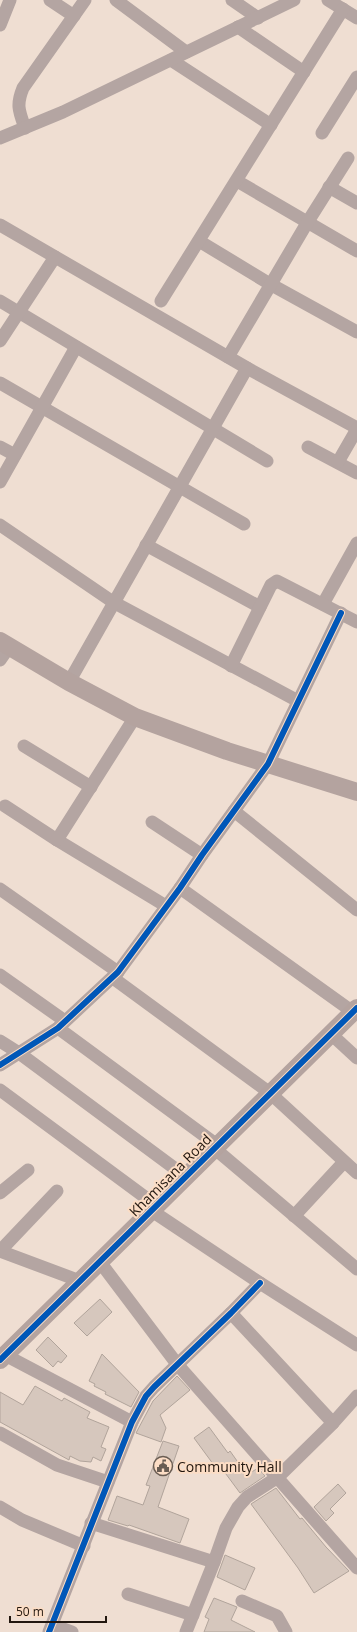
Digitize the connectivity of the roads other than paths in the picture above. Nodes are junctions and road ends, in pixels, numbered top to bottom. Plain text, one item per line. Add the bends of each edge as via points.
1 (10, 0) edge
2 (50, 0) edge
3 (85, 0) edge
4 (116, 0) edge
5 (232, 0) edge
6 (294, 0) edge
7 (328, 0) edge
8 (343, 9) junction
9 (74, 16) junction
10 (258, 18) junction
11 (357, 18) edge
12 (0, 25) edge
13 (238, 27) junction
14 (186, 52) junction
15 (171, 60) junction
16 (304, 72) junction
17 (357, 77) edge
18 (271, 125) junction
19 (25, 128) junction
20 (322, 133) dead end
21 (0, 138) edge
22 (348, 158) dead end
23 (236, 181) junction
24 (329, 188) junction
25 (357, 203) edge
26 (307, 223) junction
27 (0, 225) edge
28 (199, 241) junction
29 (357, 251) edge
30 (55, 257) junction
31 (270, 284) junction
32 (0, 301) edge
33 (161, 301) dead end
34 (19, 312) junction
35 (357, 332) edge
36 (0, 341) edge
37 (76, 347) junction
38 (228, 357) junction
39 (247, 368) junction
40 (0, 383) edge
41 (42, 407) junction
42 (357, 428) edge
43 (212, 429) junction
44 (0, 447) edge
45 (308, 447) dead end
46 (15, 455) junction
47 (267, 461) dead end
48 (338, 462) junction
49 (357, 473) edge
50 (0, 482) edge
51 (179, 487) junction
52 (244, 524) dead end
53 (0, 525) edge
54 (357, 543) edge
55 (146, 545) junction
56 (113, 602) junction
57 (323, 604) junction
58 (260, 607) junction
59 (341, 613) junction
60 (357, 622) edge
61 (3, 649) edge
62 (231, 666) junction
63 (69, 682) junction
64 (298, 701) junction
65 (135, 717) junction
66 (24, 746) dead end
67 (268, 764) junction
68 (91, 787) junction
69 (357, 792) edge
70 (5, 806) dead end
71 (234, 811) junction
72 (152, 822) dead end
73 (57, 840) junction
74 (202, 855) junction
75 (180, 888) junction
76 (0, 889) edge
77 (166, 906) junction
78 (357, 910) edge
79 (0, 975) edge
80 (115, 975) junction
81 (355, 1010) edge
82 (62, 1024) junction
83 (331, 1034) junction
84 (0, 1041) edge
85 (19, 1053) junction
86 (357, 1058) edge
87 (0, 1065) edge
88 (0, 1090) edge
89 (270, 1093) junction
90 (215, 1147) junction
91 (344, 1162) junction
92 (28, 1170) dead end
93 (357, 1173) edge
94 (185, 1176) junction
95 (57, 1191) dead end
96 (0, 1193) edge
97 (154, 1209) junction
98 (294, 1216) junction
99 (0, 1251) edge
100 (100, 1262) junction
101 (357, 1269) edge
102 (80, 1281) junction
103 (260, 1283) junction
104 (231, 1313) junction
105 (357, 1344) edge
106 (2, 1358) edge
107 (177, 1364) junction
108 (357, 1396) edge
109 (132, 1422) junction
110 (333, 1423) junction
111 (0, 1433) edge
112 (278, 1477) junction
113 (108, 1482) junction
114 (0, 1507) edge
115 (91, 1523) junction
116 (84, 1546) junction
117 (214, 1562) junction
118 (357, 1568) edge
119 (128, 1594) dead end
120 (242, 1601) dead end
121 (193, 1615) junction
122 (51, 1628) edge
123 (72, 1632) edge
124 (186, 1632) edge
125 (286, 1632) edge

1 - 12 street
2 - 9 street
3 - 9 street
4 - 14 street
5 - 10 street
6 - 10 street
7 - 8 street
8 - 11 street
8 - 16 street
9 - 19 street via 23,88 18,99 18,108
10 - 13 street
13 - 14 street
13 - 16 street
14 - 15 street
15 - 18 street
15 - 19 street
16 - 18 street
17 - 20 street
18 - 23 street
19 - 21 street
22 - 24 street
23 - 26 street
23 - 28 street
24 - 25 street
24 - 26 street
26 - 29 street
26 - 31 street
27 - 30 street
28 - 31 street
28 - 33 street
30 - 34 street
30 - 38 street
31 - 35 street
31 - 38 street
32 - 34 street
34 - 36 street
34 - 37 street
37 - 41 street
37 - 43 street
38 - 39 street
39 - 42 street
39 - 43 street
40 - 41 street
41 - 46 street
41 - 51 street
42 - 48 street
43 - 47 street
43 - 51 street
44 - 46 street
45 - 48 street
46 - 50 street
48 - 49 street
51 - 52 street
51 - 55 street
53 - 56 street
54 - 57 street
55 - 56 street
55 - 58 street
56 - 62 street
56 - 63 street
57 - 58 street via 277,581 271,585
57 - 59 street
58 - 62 street
59 - 60 street
59 - 64 street
61 - 63 street
62 - 64 street
63 - 65 street
64 - 67 street
65 - 67 street
65 - 68 street
66 - 68 street
67 - 69 street
67 - 71 street
68 - 73 street
70 - 73 street
71 - 74 street
71 - 78 street
72 - 74 street
73 - 77 street
74 - 75 street
75 - 77 street
75 - 81 street
76 - 80 street
77 - 80 street
79 - 82 street
80 - 82 street
80 - 89 street
81 - 83 street, Khamisana Road
82 - 85 street
82 - 90 street
83 - 86 street
83 - 89 street, Khamisana Road
84 - 85 street
85 - 87 street
85 - 94 street
88 - 97 street
89 - 90 street, Khamisana Road
89 - 91 street
90 - 94 street, Khamisana Road
90 - 98 street
91 - 93 street
91 - 98 street
92 - 96 street
94 - 97 street, Khamisana Road
95 - 99 street
97 - 100 street, Khamisana Road
97 - 103 street
98 - 101 street
99 - 102 street
100 - 102 street, Khamisana Road
100 - 107 street
102 - 106 street, Khamisana Road
103 - 104 street
103 - 105 street
104 - 107 street
104 - 110 street
106 - 109 street
107 - 109 street via 146,1396
107 - 112 street
108 - 110 street
109 - 113 street
110 - 112 street
111 - 113 street via 57,1465
112 - 117 street via 247,1497 238,1507 226,1528
112 - 118 street
113 - 115 street
114 - 116 street via 22,1520
115 - 116 street
115 - 117 street
116 - 122 street
117 - 121 street
119 - 121 street
120 - 125 street via 277,1616
121 - 124 street
122 - 123 street

